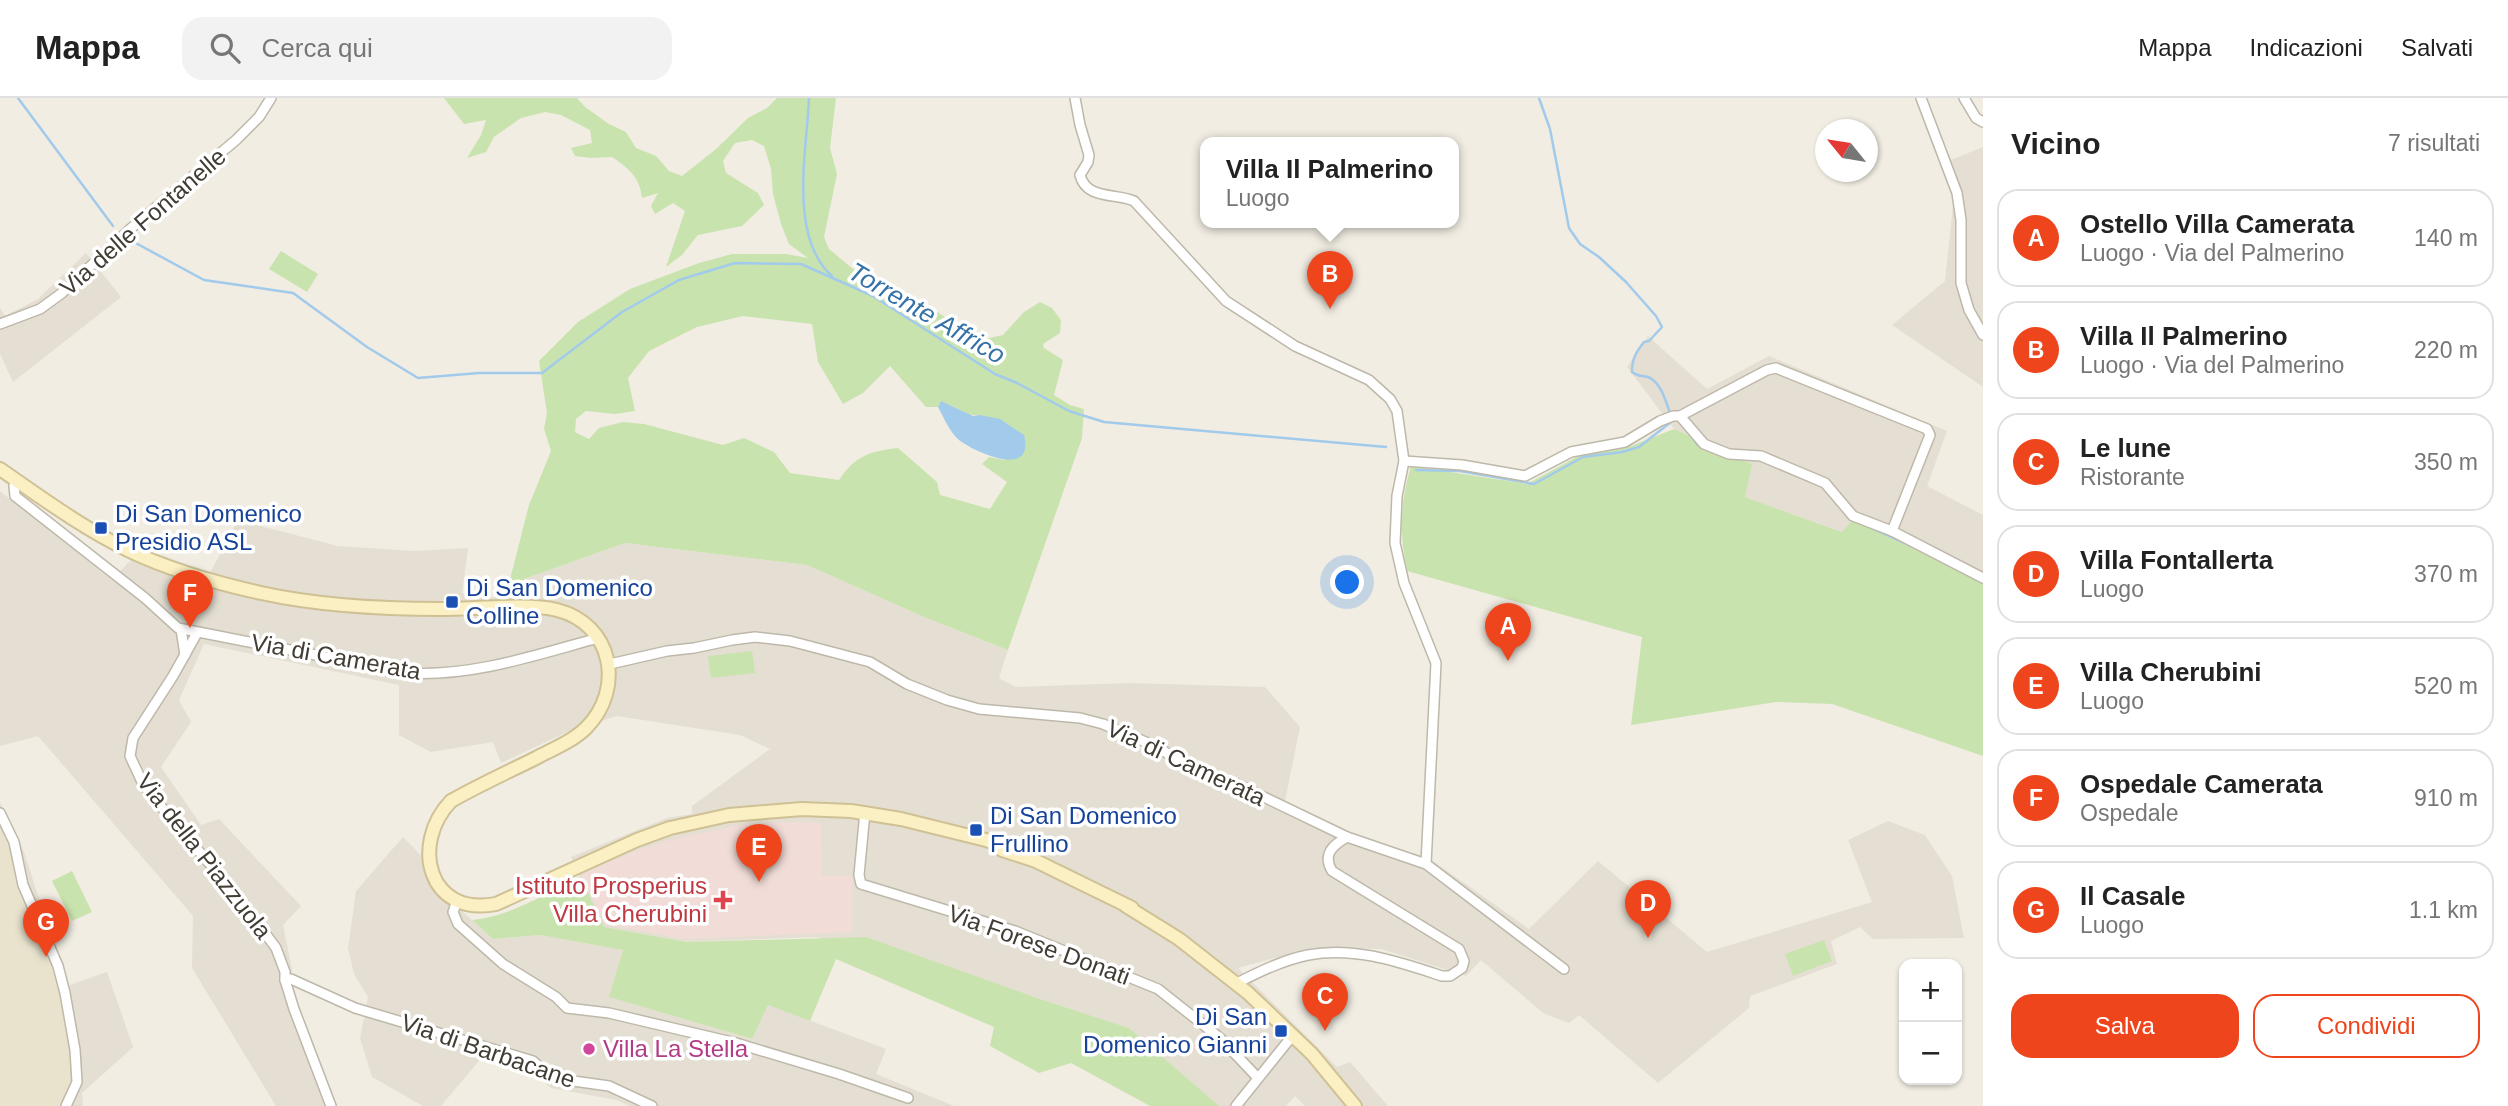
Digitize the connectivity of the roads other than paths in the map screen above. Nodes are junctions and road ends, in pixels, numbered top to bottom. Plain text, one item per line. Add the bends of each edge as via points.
1 (271, 98) edge
2 (1075, 98) edge
3 (1921, 98) edge
4 (1964, 98) edge
5 (1983, 122) edge
6 (0, 324) edge
7 (1983, 335) edge
8 (1680, 416) junction
9 (1404, 461) junction
10 (0, 469) edge
11 (17, 481) junction
12 (1892, 531) junction
13 (1983, 578) edge
14 (181, 629) junction
15 (197, 632) junction
16 (598, 638) junction
17 (185, 655) junction
18 (610, 664) junction
19 (865, 812) junction
20 (0, 813) edge
21 (1347, 837) junction
22 (1426, 864) junction
23 (457, 901) junction
24 (1564, 968) dead end
25 (1261, 971) junction
26 (285, 980) junction
27 (1237, 983) junction
28 (1248, 993) junction
29 (1293, 1035) junction
30 (1258, 1078) junction
31 (908, 1098) dead end
32 (66, 1106) edge
33 (331, 1106) edge
34 (652, 1106) edge
35 (1236, 1106) edge
36 (1355, 1106) edge

1 - 6 street, Via delle Fontanelle via 236,140 62,293 40,309
2 - 9 street via 1089,155 1080,175 1082,182 1106,196 1134,201 1240,312 1381,389 1397,411
3 - 7 street via 1958,193 1962,288
4 - 5 street
8 - 9 street via 1660,421 1625,442 1572,452 1525,476
8 - 12 street via 1704,444 1729,454 1761,456 1825,483 1853,516
8 - 12 street via 1776,368 1927,429 1930,435
9 - 22 street via 1395,542 1404,583 1436,663
10 - 11 main road
11 - 14 street via 15,496
11 - 16 main road via 129,550 221,584 376,608 540,608 571,615
12 - 13 street
14 - 15 street
14 - 17 street
15 - 16 street, Via di Camerata via 423,674 476,670
15 - 17 street, Via della Piazzuola
16 - 18 main road
17 - 26 street, Via della Piazzuola via 133,738 132,765 172,821 264,931 276,948
18 - 21 street, Via di Camerata via 733,639 790,641 870,662 907,684 979,709 1103,724
18 - 23 main road via 606,698 585,729 458,797 441,812 428,857 439,887
19 - 23 main road via 802,809 715,818 624,845 496,905
19 - 27 main road via 1004,846 1126,906
19 - 30 street, Via Forese Donati via 861,884 1015,931 1158,989 1220,1038
20 - 32 street via 65,993 77,1082
21 - 22 street, Via di Camerata
21 - 25 street via 1328,852 1332,871 1459,949 1462,968 1450,976 1375,956 1328,953 1307,955
22 - 24 street, Via di Camerata
23 - 31 street via 453,912 458,924 503,964 568,1008 609,1013 736,1044
25 - 27 street
25 - 28 street
26 - 33 street, Via della Piazzuola
26 - 34 street, Via di Barbacane via 355,1008 533,1061 552,1078 609,1086
27 - 28 main road
28 - 29 main road via 1277,1015
29 - 30 street
29 - 36 main road
30 - 35 street

